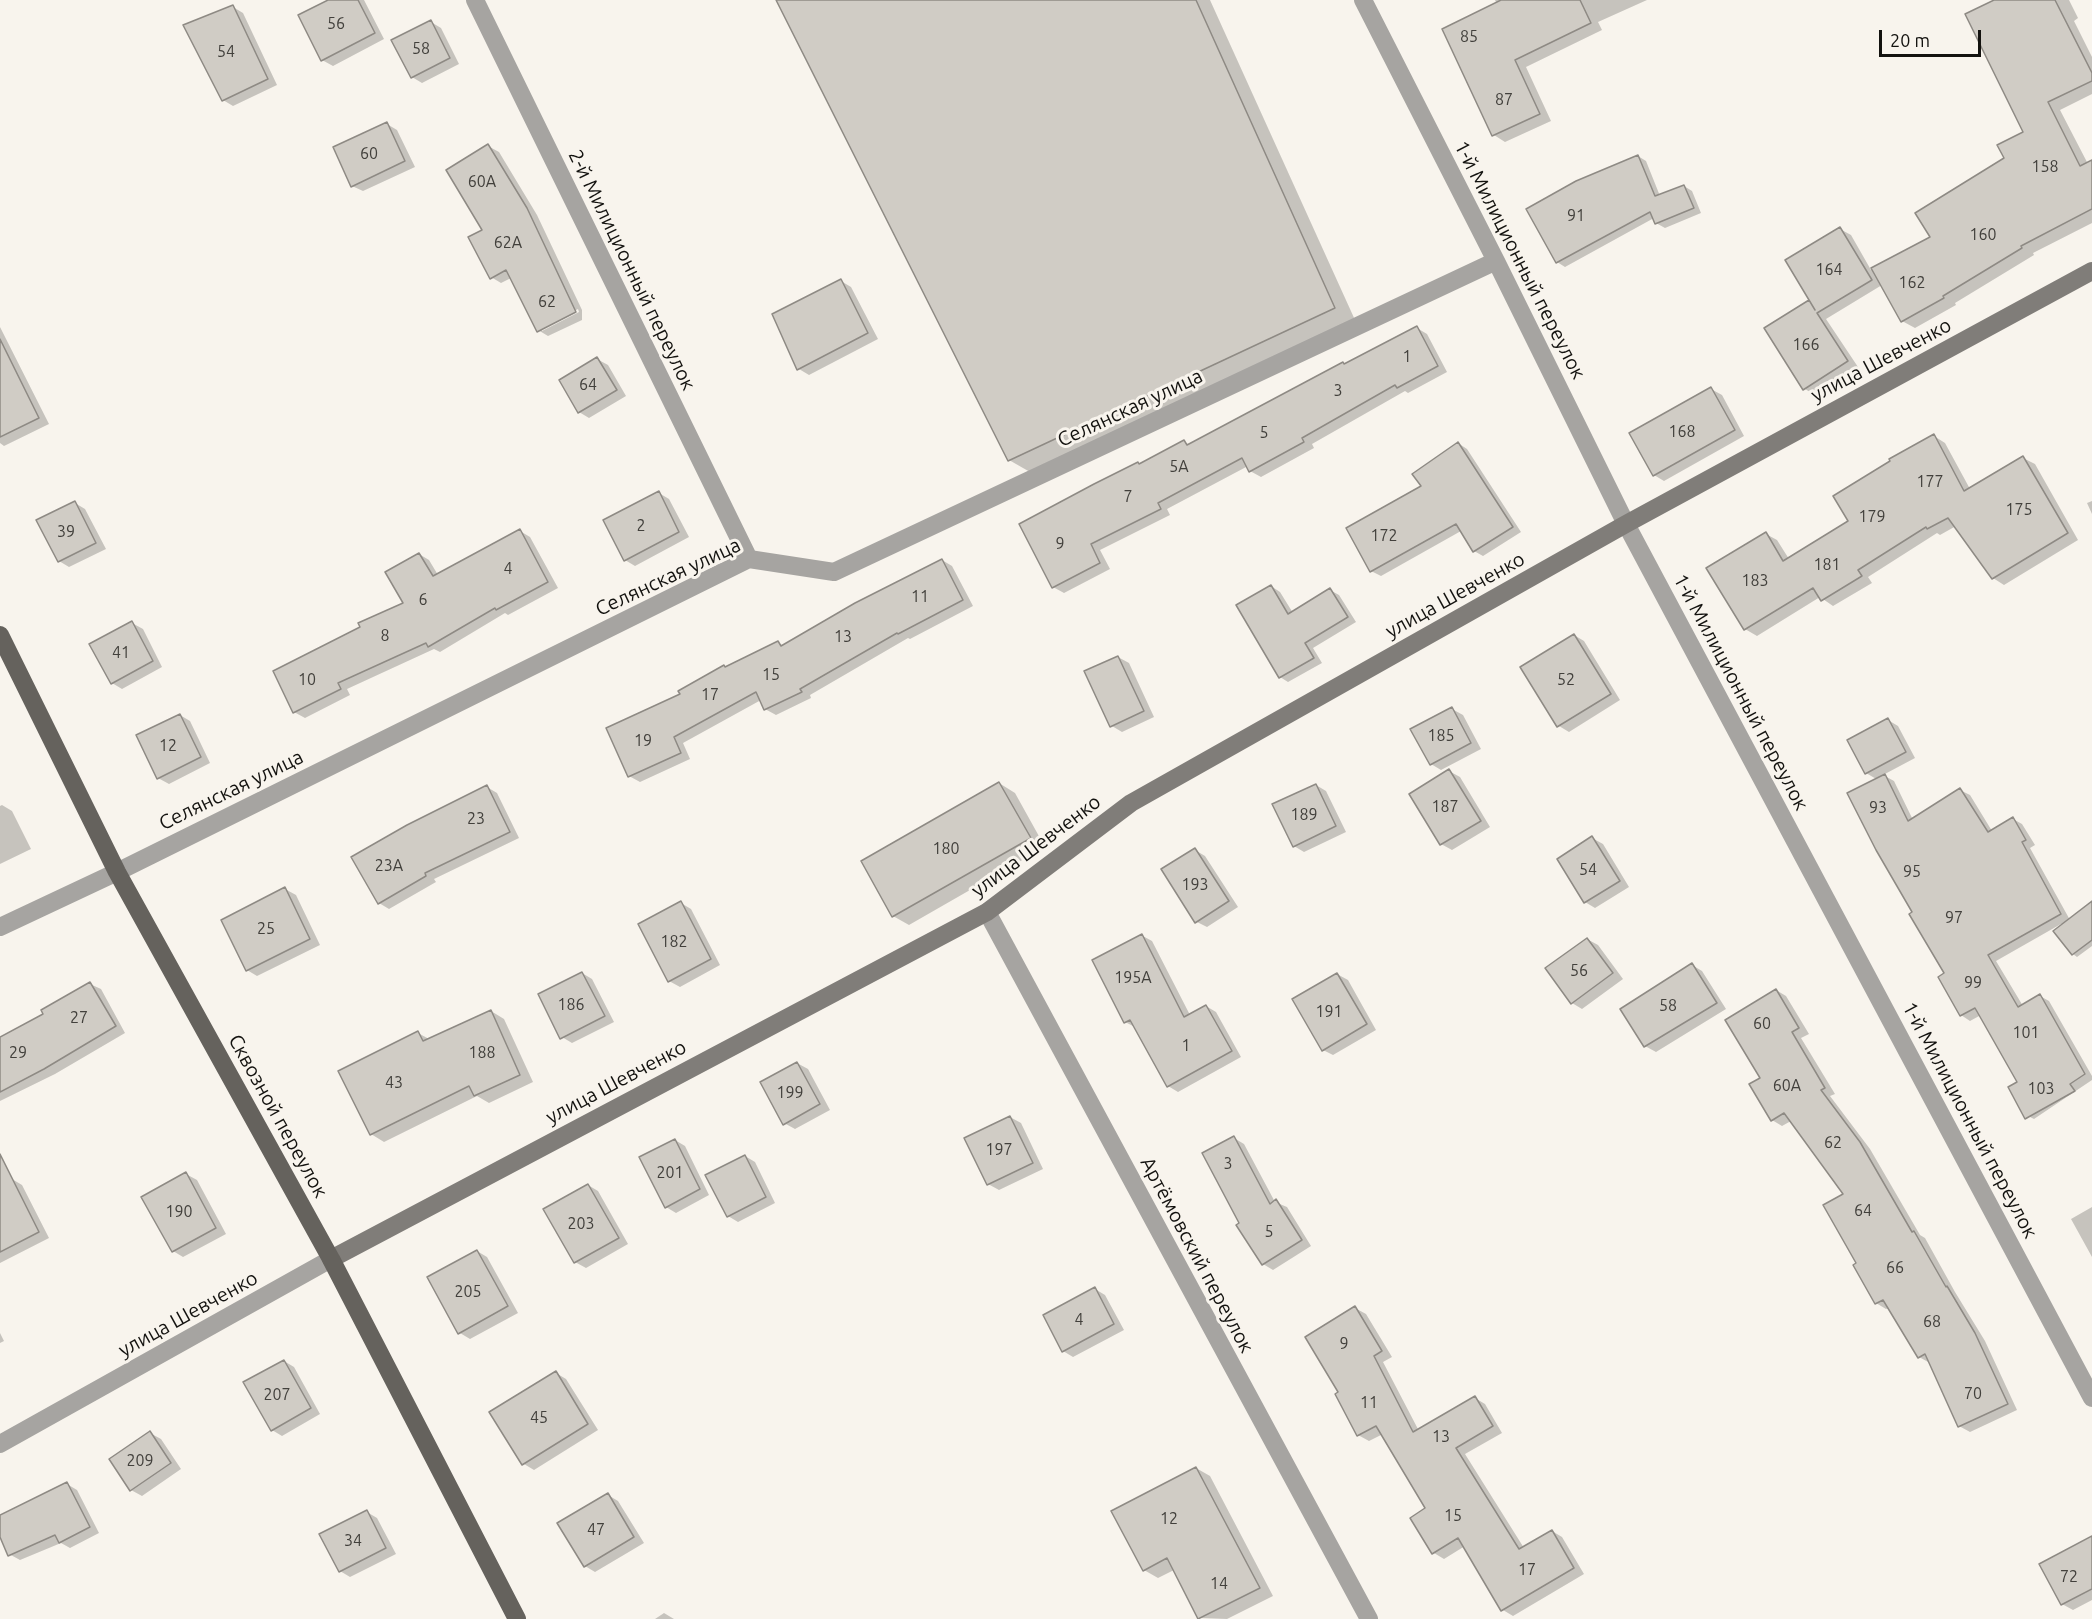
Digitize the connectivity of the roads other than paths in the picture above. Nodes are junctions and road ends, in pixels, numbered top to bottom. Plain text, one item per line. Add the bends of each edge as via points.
1 (475, 0) edge
2 (1363, 0) edge
3 (1496, 261) junction
4 (2092, 271) edge
5 (1626, 524) junction
6 (749, 559) junction
7 (0, 635) edge
8 (117, 872) junction
9 (987, 912) junction
10 (0, 927) edge
11 (331, 1259) junction
12 (2092, 1398) edge
13 (0, 1444) edge
14 (517, 1619) edge
15 (1369, 1619) edge

1 - 6 street, 2-й Милиционный переулок
2 - 3 street, 1-й Милиционный переулок
3 - 5 street, 1-й Милиционный переулок
3 - 6 street, Селянская улица via 834,572
4 - 5 street, улица Шевченко
5 - 9 street, улица Шевченко via 1131,803
5 - 12 street, 1-й Милиционный переулок
6 - 8 street, Селянская улица
7 - 8 main road, Сквозной переулок
8 - 10 street, Селянская улица
8 - 11 main road, Сквозной переулок
9 - 11 street, улица Шевченко
9 - 15 street, Артёмовский переулок
11 - 13 street, улица Шевченко
11 - 14 main road, Сквозной переулок

